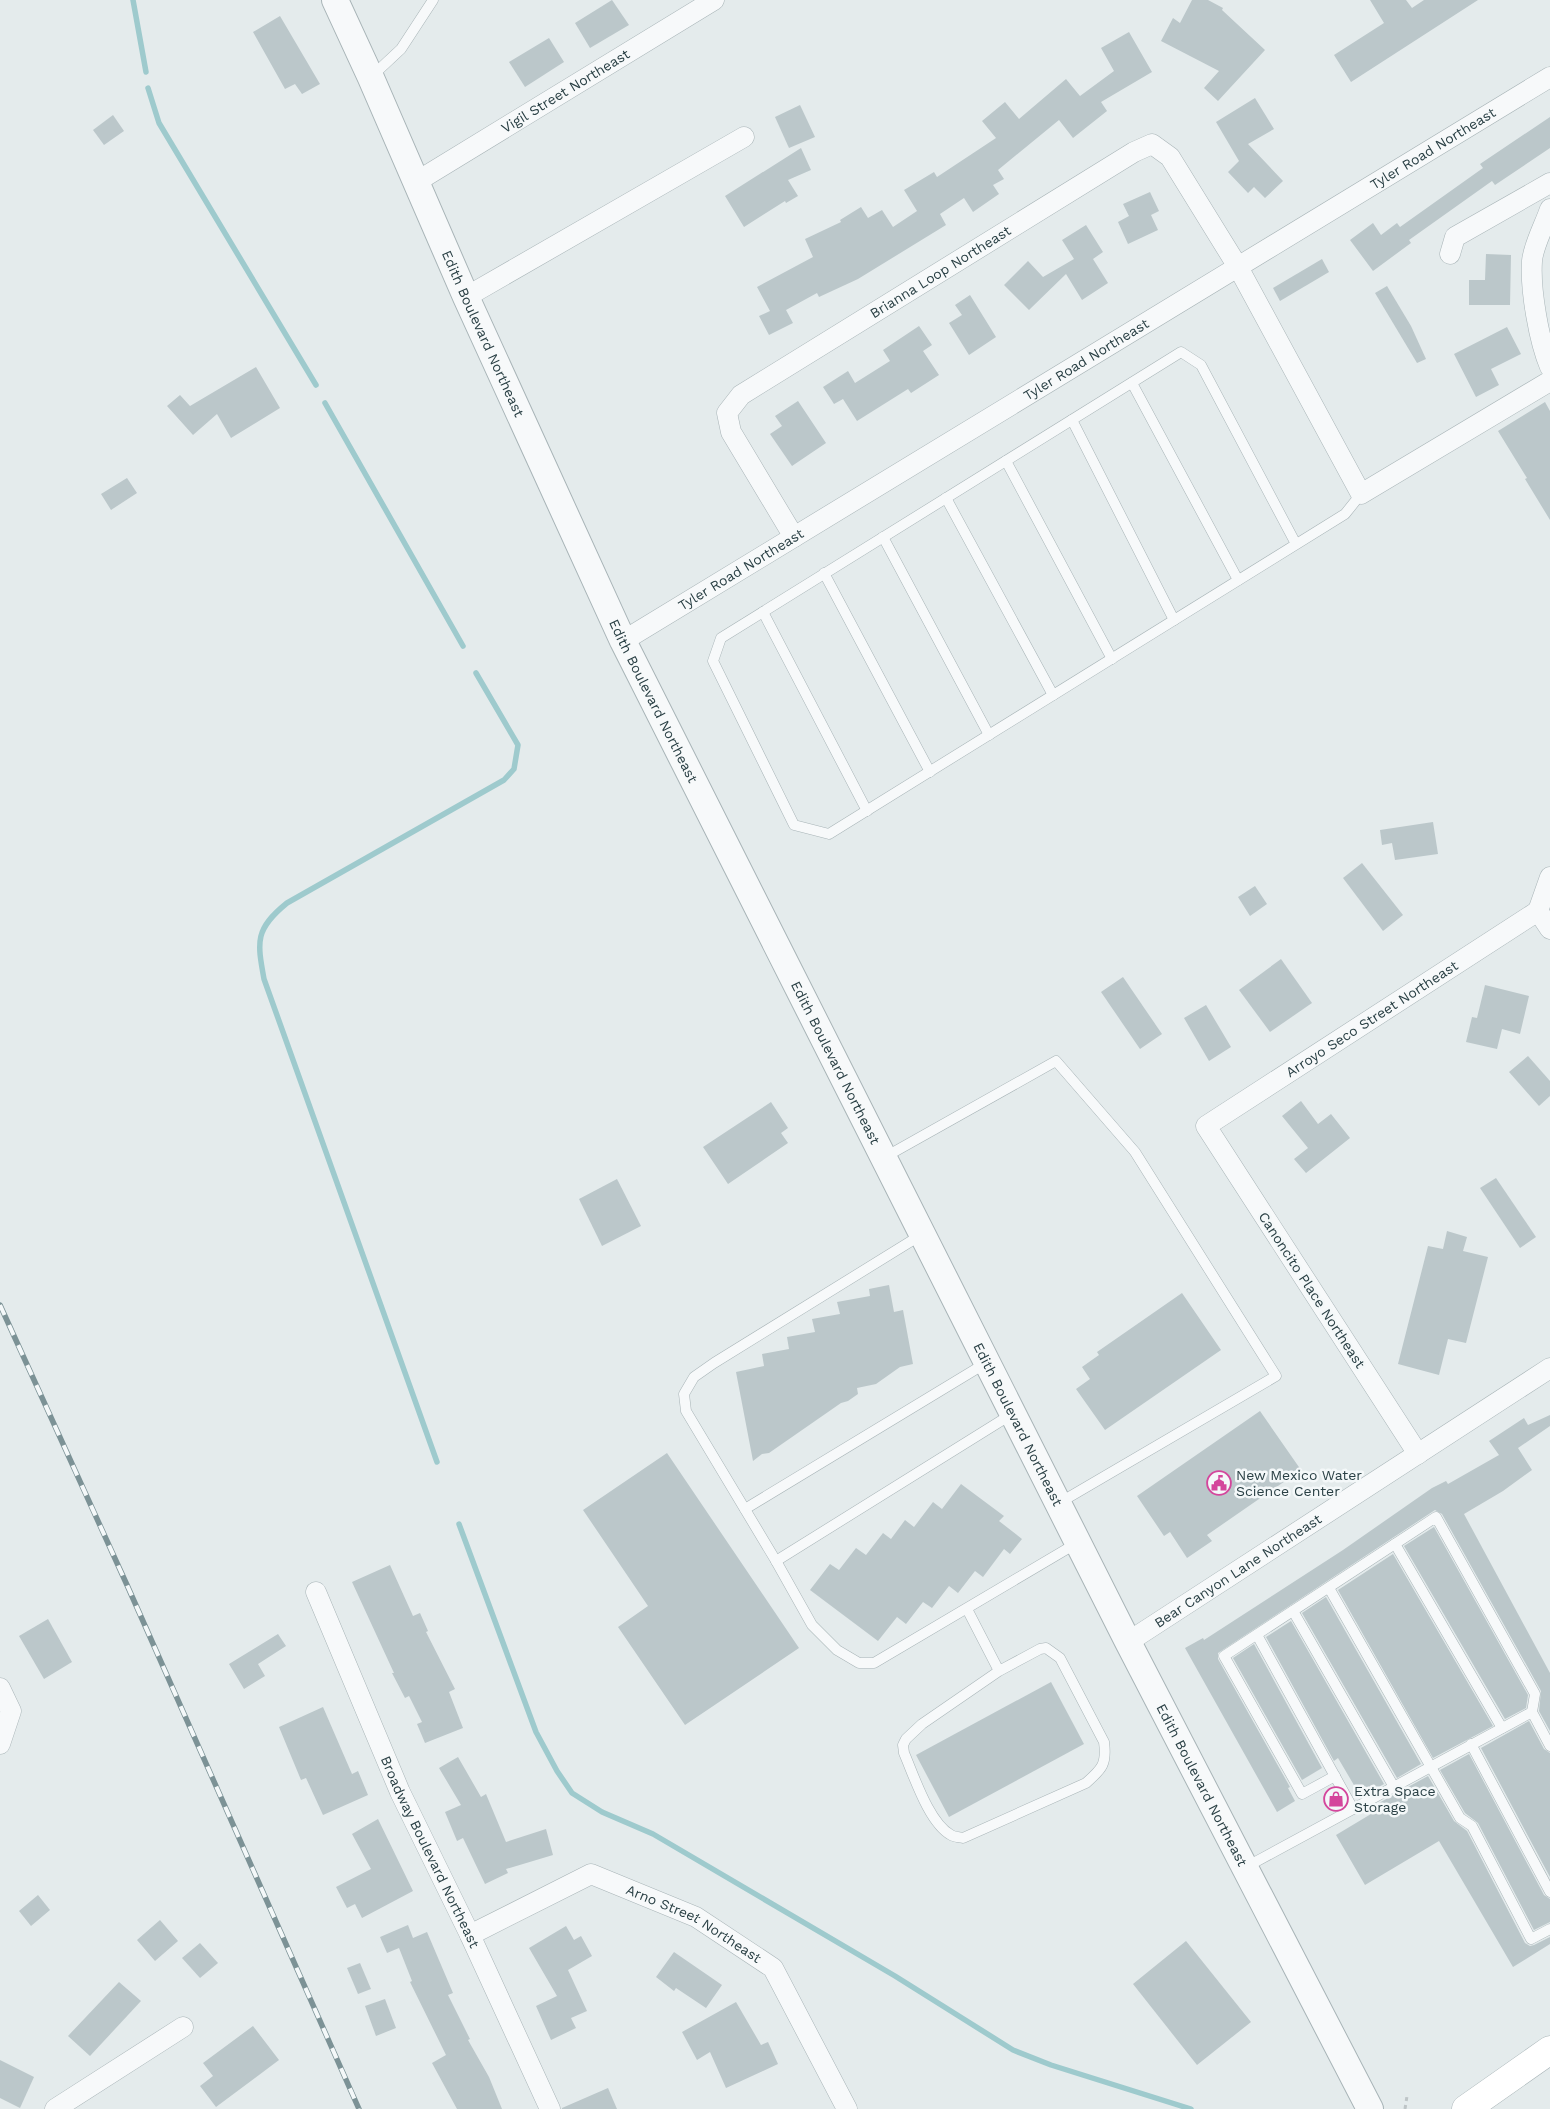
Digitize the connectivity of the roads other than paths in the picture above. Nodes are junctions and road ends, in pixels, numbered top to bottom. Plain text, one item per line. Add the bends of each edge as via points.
1 (335, 0) edge
2 (433, 0) edge
3 (714, 0) edge
4 (1550, 77) edge
5 (371, 78) junction
6 (744, 137) dead end
7 (416, 182) junction
8 (1550, 183) edge
9 (1550, 209) edge
10 (1450, 254) dead end
11 (1238, 267) junction
12 (466, 297) junction
13 (1550, 367) edge
14 (1550, 381) edge
15 (1132, 383) junction
16 (1072, 420) junction
17 (1006, 461) junction
18 (1362, 494) junction
19 (946, 498) junction
20 (883, 537) junction
21 (794, 538) junction
22 (1296, 544) junction
23 (824, 574) junction
24 (1238, 580) junction
25 (763, 612) junction
26 (1174, 620) junction
27 (623, 641) junction
28 (1112, 659) junction
29 (1053, 695) junction
30 (989, 734) junction
31 (930, 772) junction
32 (867, 811) junction
33 (1550, 877) edge
34 (1538, 910) junction
35 (1550, 930) edge
36 (1206, 1126) joint
37 (884, 1158) junction
38 (922, 1234) junction
39 (987, 1363) junction
40 (1550, 1368) edge
41 (1012, 1413) junction
42 (1418, 1454) junction
43 (1058, 1503) junction
44 (745, 1509) junction
45 (1078, 1543) junction
46 (1395, 1544) junction
47 (776, 1561) junction
48 (1329, 1588) junction
49 (316, 1592) dead end
50 (967, 1609) junction
51 (1292, 1611) junction
52 (1257, 1635) junction
53 (1128, 1642) junction
54 (999, 1671) junction
55 (0, 1688) edge
56 (1532, 1712) junction
57 (1502, 1728) junction
58 (0, 1744) edge
59 (1472, 1744) junction
60 (1550, 1746) edge
61 (1431, 1766) junction
62 (1335, 1776) junction
63 (1394, 1787) junction
64 (1353, 1809) junction
65 (1245, 1868) junction
66 (1550, 1892) edge
67 (1550, 1928) edge
68 (470, 1935) junction
69 (184, 2027) dead end
70 (1550, 2050) edge
71 (56, 2109) edge
72 (550, 2109) edge
73 (847, 2109) edge
74 (1370, 2109) edge
75 (1466, 2109) edge

1 - 5 street, Edith Boulevard Northeast
2 - 5 lane via 401,49
3 - 7 street, Vigil Street Northeast
4 - 11 street, Tyler Road Northeast
5 - 7 street, Edith Boulevard Northeast
6 - 12 street
7 - 12 street, Edith Boulevard Northeast
8 - 10 street via 1456,237
9 - 13 street via 1532,260 1542,348
11 - 18 street
11 - 21 street, Tyler Road Northeast
11 - 21 street, Brianna Loop Northeast via 1170,157 1152,144 1134,152 741,395 727,413 731,432
12 - 27 street, Edith Boulevard Northeast
14 - 18 street
15 - 16 lane
15 - 22 lane via 1181,352 1201,365
15 - 24 lane
16 - 17 lane
16 - 26 lane
17 - 19 lane
17 - 28 lane
18 - 22 lane via 1345,514
19 - 20 lane
19 - 29 lane
20 - 23 lane
20 - 30 lane
21 - 27 street, Tyler Road Northeast
22 - 24 lane
23 - 25 lane
23 - 31 lane
24 - 26 lane
25 - 32 lane
25 - 32 lane via 721,638 713,661 794,826 829,834
26 - 28 lane
27 - 37 street, Edith Boulevard Northeast
28 - 29 lane
29 - 30 lane
30 - 31 lane
31 - 32 lane
33 - 34 street
34 - 35 street
34 - 36 street, Arroyo Seco Street Northeast
36 - 42 street, Canoncito Place Northeast
37 - 38 street, Edith Boulevard Northeast
37 - 43 lane via 1056,1061 1135,1152 1276,1376
38 - 39 street, Edith Boulevard Northeast
38 - 44 lane via 694,1377 684,1394 686,1411
39 - 41 street, Edith Boulevard Northeast
39 - 44 lane
40 - 42 street, Bear Canyon Lane Northeast
41 - 43 street, Edith Boulevard Northeast
41 - 47 lane
42 - 53 street, Bear Canyon Lane Northeast
43 - 45 street, Edith Boulevard Northeast
44 - 47 lane
45 - 50 lane
45 - 53 street, Edith Boulevard Northeast
46 - 48 lane
46 - 56 lane via 1436,1517 1535,1694
46 - 57 lane
47 - 50 lane via 812,1625 837,1650 859,1664 874,1663
48 - 51 lane
48 - 61 lane
49 - 68 street, Broadway Boulevard Northeast via 400,1792
50 - 54 lane
51 - 52 lane
51 - 63 lane
52 - 62 lane
52 - 62 lane via 1224,1656 1302,1794
53 - 65 street, Edith Boulevard Northeast
54 - 54 lane via 1040,1649 1046,1648 1054,1653 1060,1658 1104,1742 1106,1754 1102,1768 1086,1783 963,1838 952,1836 932,1814 904,1753 903,1744 922,1724
55 - 58 street via 11,1711
56 - 57 lane
56 - 60 lane
57 - 59 lane
59 - 61 lane
59 - 66 lane
61 - 63 lane
61 - 67 lane via 1460,1818 1472,1826 1531,1939
62 - 64 lane
63 - 64 lane
64 - 65 lane
65 - 74 street, Edith Boulevard Northeast
68 - 72 street, Broadway Boulevard Northeast
68 - 73 street, Arno Street Northeast via 591,1874 696,1917 773,1968
69 - 71 street
70 - 75 main road

